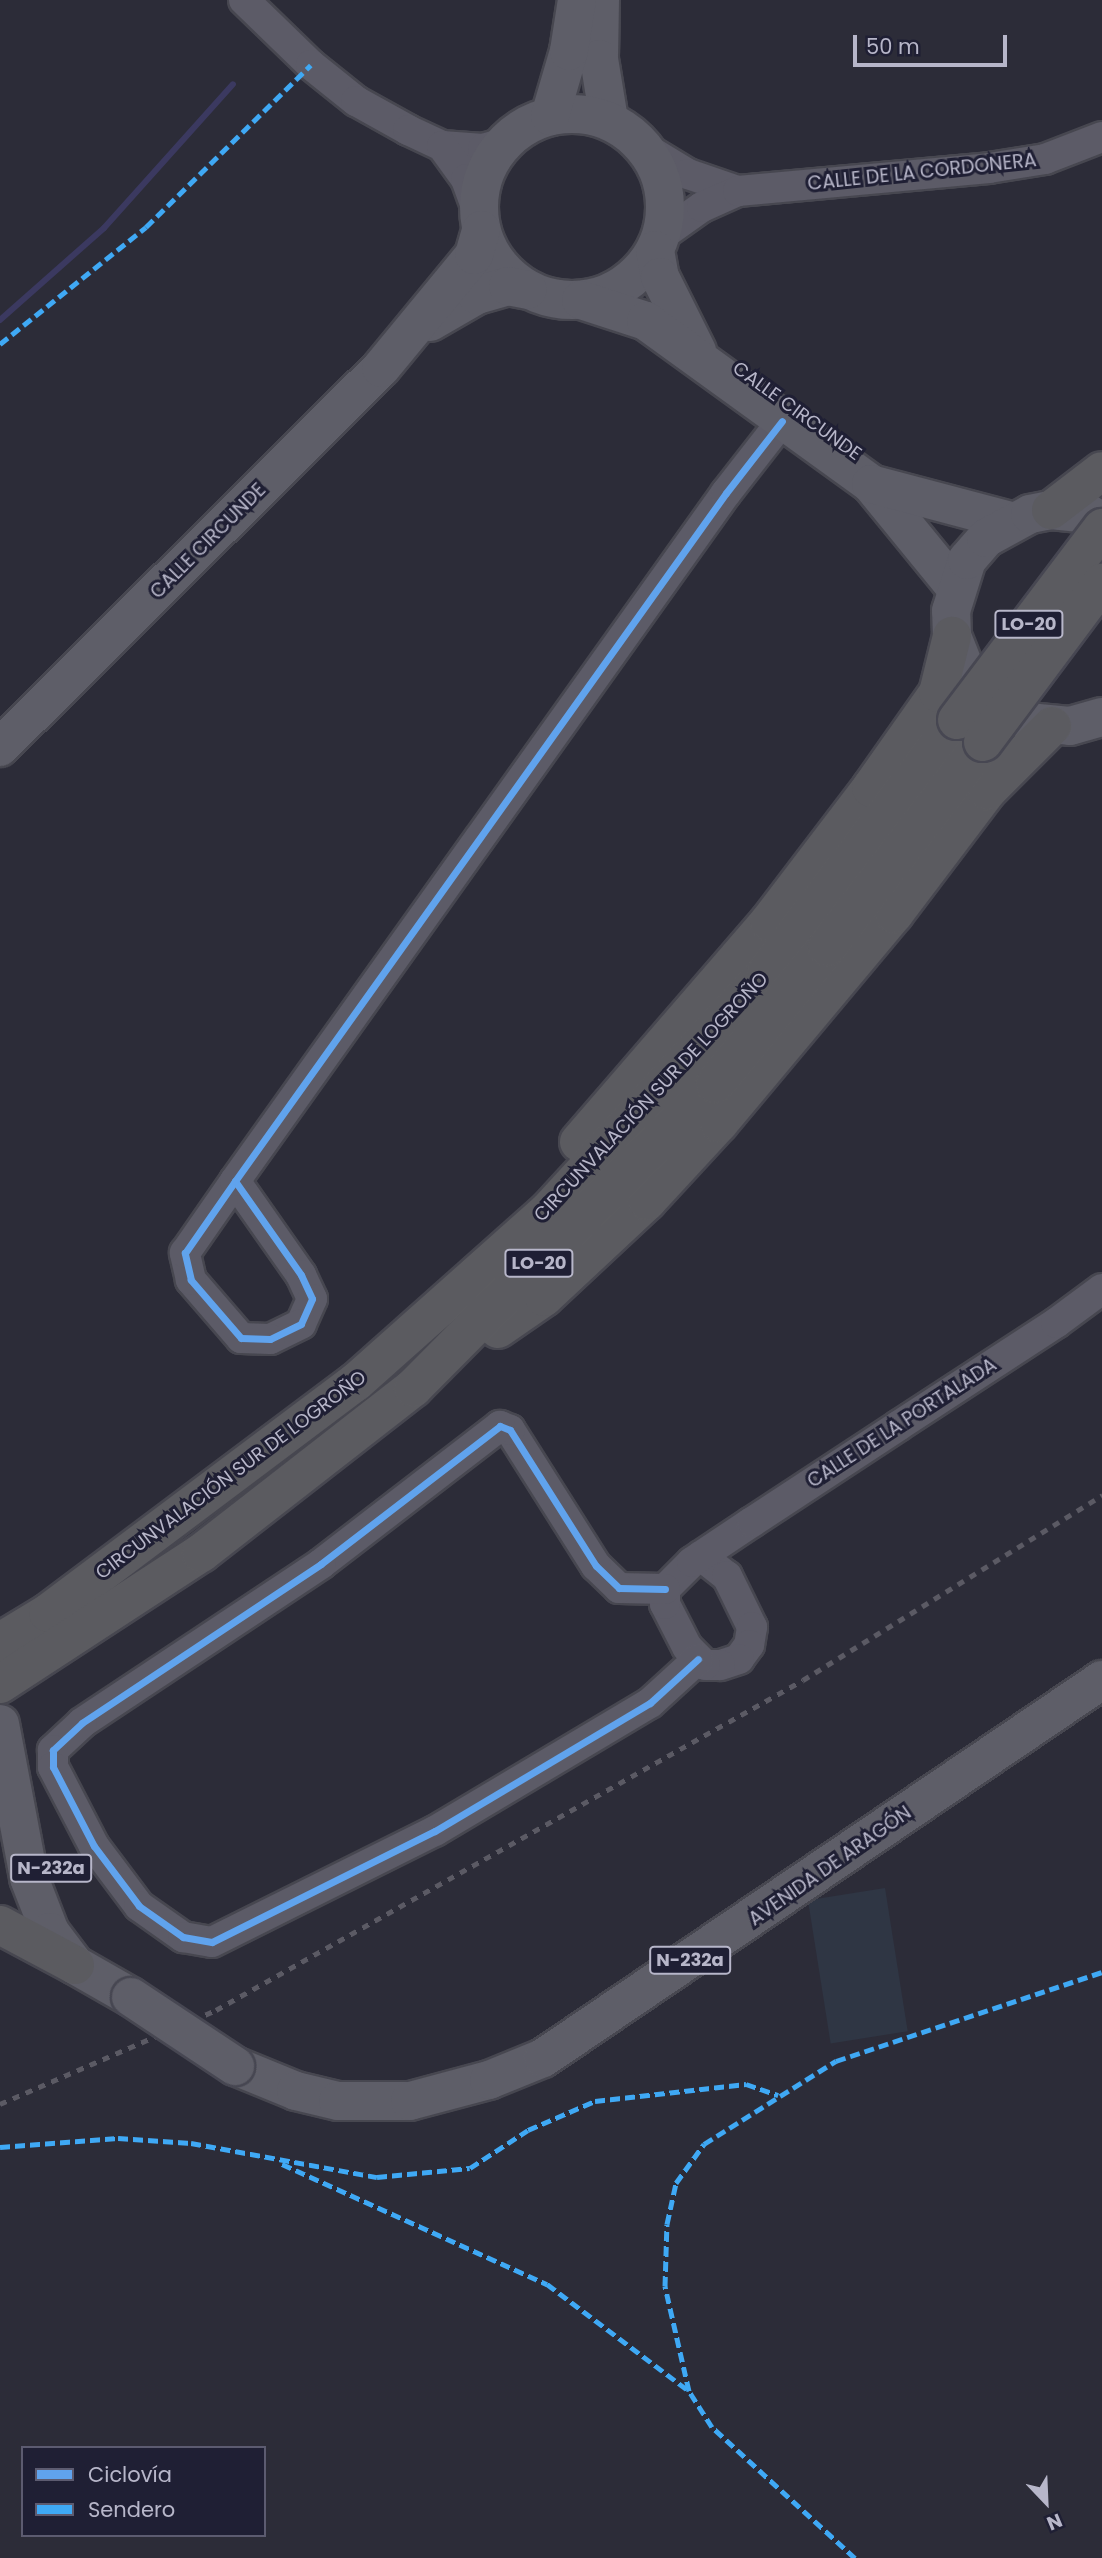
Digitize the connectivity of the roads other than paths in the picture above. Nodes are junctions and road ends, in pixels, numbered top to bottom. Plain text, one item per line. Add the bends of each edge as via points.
1 (244, 0) edge
2 (577, 0) edge
3 (600, 0) edge
4 (550, 116) junction
5 (609, 120) junction
6 (1102, 137) edge
7 (503, 143) junction
8 (442, 146) junction
9 (642, 146) junction
10 (738, 191) junction
11 (480, 222) junction
12 (658, 243) junction
13 (528, 290) junction
14 (581, 300) junction
15 (413, 332) junction
16 (704, 362) junction
17 (782, 421) junction
18 (1102, 471) edge
19 (872, 484) junction
20 (1051, 510) junction
21 (1011, 521) junction
22 (1096, 521) edge
23 (1102, 583) edge
24 (955, 587) junction
25 (952, 635) junction
26 (968, 676) dead end
27 (1102, 717) edge
28 (1040, 724) joint
29 (970, 731) junction
30 (0, 747) edge
31 (235, 1181) junction
32 (1102, 1289) edge
33 (413, 1388) junction
34 (285, 1433) junction
35 (701, 1556) junction
36 (665, 1589) junction
37 (0, 1642) edge
38 (698, 1659) junction
39 (1102, 1680) edge
40 (0, 1684) edge
41 (52, 1753) junction
42 (23, 1777) junction
43 (0, 1925) edge
44 (75, 1965) junction
45 (131, 1997) junction

1 - 8 street via 356,101
2 - 4 main road via 569,51
3 - 5 main road via 599,59
4 - 5 main road via 580,114
4 - 7 main road
5 - 9 main road
6 - 10 street, CALLE DE LA CORDONERA via 1045,159 989,168
7 - 8 street via 483,149
7 - 11 main road via 485,176
8 - 11 street via 466,179
9 - 10 street, CALLE DE LA CORDONERA via 688,174
9 - 12 main road via 655,162 665,192
10 - 12 street, CALLE DE LA CORDONERA via 702,207
11 - 13 main road via 491,254
11 - 15 main road, CALLE CIRCUNDE via 474,255
12 - 14 main road via 631,280 607,294
12 - 16 main road, CALLE CIRCUNDE via 660,276
13 - 14 main road via 553,299
13 - 15 main road, CALLE CIRCUNDE via 508,286 477,295
14 - 16 main road, CALLE CIRCUNDE via 646,321
15 - 30 main road, CALLE CIRCUNDE
16 - 17 main road, CALLE CIRCUNDE
17 - 19 main road, CALLE CIRCUNDE
17 - 31 street
18 - 20 highway
19 - 21 main road, CALLE CIRCUNDE
19 - 24 main road, CALLE CIRCUNDE
20 - 21 main road
20 - 22 main road
21 - 24 main road via 974,553
22 - 29 highway, CIRCUNVALACIÓN SUR DE LOGROÑO / LO-20, bridge
23 - 29 highway, CIRCUNVALACIÓN SUR DE LOGROÑO / LO-20, bridge
24 - 25 main road
25 - 26 main road
25 - 34 highway via 937,693 769,922 528,1200
27 - 28 main road
28 - 33 highway via 793,1038 647,1201 544,1297
29 - 33 highway, CIRCUNVALACIÓN SUR DE LOGROÑO / LO-20 via 827,947 715,1084
29 - 34 highway, CIRCUNVALACIÓN SUR DE LOGROÑO / LO-20 via 766,973 610,1146 455,1297 356,1382
31 - 31 street via 185,1253 191,1280 241,1338 270,1339 301,1324 313,1299
32 - 35 street, CALLE DE LA PORTALADA
33 - 40 highway, CIRCUNVALACIÓN SUR DE LOGROÑO / LO-20 via 201,1553
34 - 37 highway, CIRCUNVALACIÓN SUR DE LOGROÑO / LO-20 via 48,1613
35 - 36 street, CALLE DE LA PORTALADA
35 - 38 street via 727,1576 752,1627 749,1645 739,1658 720,1665 705,1665
36 - 38 street via 673,1626
36 - 41 street via 620,1588 596,1566 510,1430 500,1426 321,1564 82,1723
38 - 41 street via 650,1703 435,1831 212,1942 183,1937 139,1906 94,1846 53,1767
39 - 45 main road, AVENIDA DE ARAGÓN / N-232a, bridge via 543,2058 489,2080 410,2101 338,2101 296,2091 235,2066
41 - 42 street via 37,1760
42 - 44 main road, AVENIDA DE ARAGÓN / N-232a via 0,1724 29,1878 50,1932
42 - 45 main road, AVENIDA DE ARAGÓN / N-232a via 76,1933
43 - 44 highway
44 - 45 main road, AVENIDA DE ARAGÓN / N-232a

